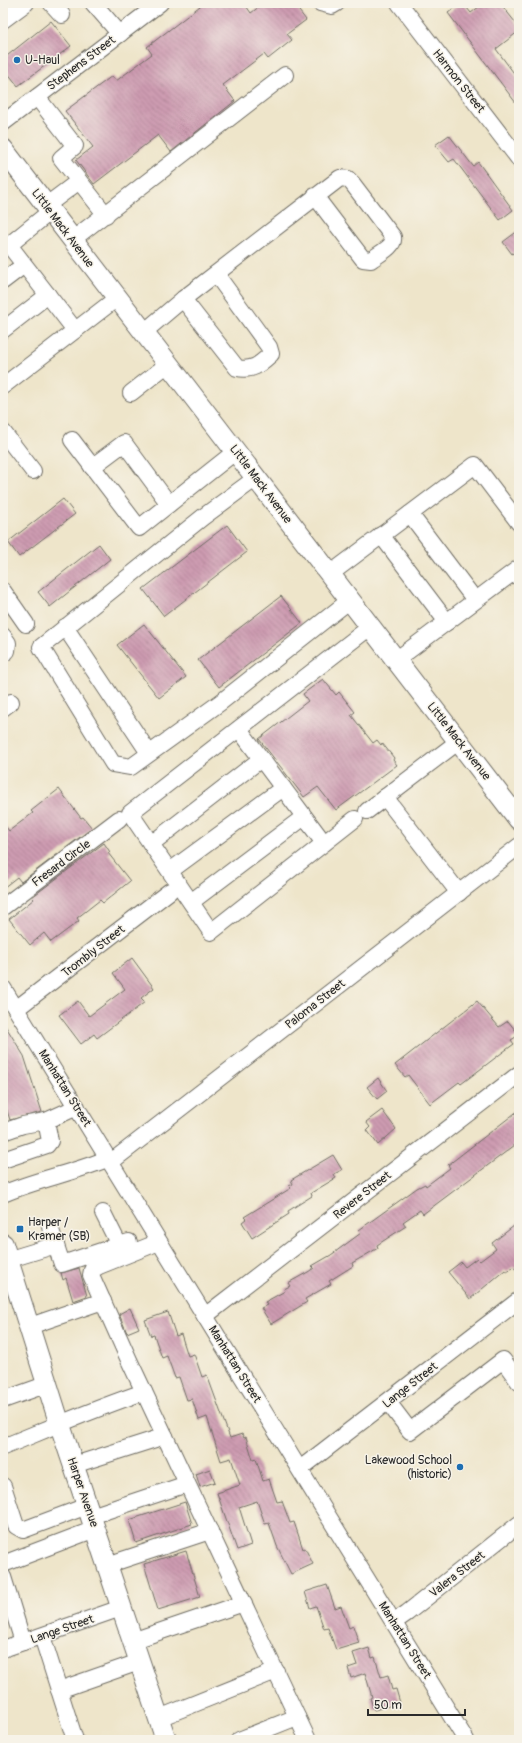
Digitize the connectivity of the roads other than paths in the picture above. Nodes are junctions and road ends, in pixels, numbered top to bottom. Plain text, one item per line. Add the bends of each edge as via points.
1 (26, 3) edge
2 (93, 3) edge
3 (160, 3) edge
4 (320, 3) edge
5 (337, 3) edge
6 (399, 3) edge
7 (3, 20) edge
8 (120, 34) junction
9 (285, 75) dead end
10 (37, 96) junction
11 (3, 123) edge
12 (3, 149) edge
13 (519, 159) edge
14 (79, 181) junction
15 (316, 196) junction
16 (49, 208) junction
17 (106, 215) junction
18 (72, 240) junction
19 (6, 244) edge
20 (24, 264) junction
21 (216, 274) junction
22 (3, 281) edge
23 (48, 295) junction
24 (116, 298) junction
25 (183, 299) junction
26 (3, 330) edge
27 (76, 330) junction
28 (144, 332) junction
29 (168, 364) junction
30 (3, 386) edge
31 (131, 393) dead end
32 (3, 432) edge
33 (72, 440) dead end
34 (236, 451) junction
35 (92, 467) junction
36 (33, 471) dead end
37 (256, 478) junction
38 (169, 504) junction
39 (410, 514) junction
40 (519, 523) edge
41 (381, 536) junction
42 (519, 568) edge
43 (330, 574) junction
44 (3, 591) edge
45 (350, 600) junction
46 (475, 600) junction
47 (447, 622) junction
48 (26, 624) dead end
49 (65, 627) junction
50 (370, 627) junction
51 (3, 636) edge
52 (3, 654) edge
53 (396, 660) junction
54 (239, 729) junction
55 (459, 741) junction
56 (149, 753) junction
57 (261, 759) junction
58 (283, 788) junction
59 (385, 797) junction
60 (125, 816) junction
61 (304, 817) junction
62 (519, 820) edge
63 (324, 843) junction
64 (151, 844) junction
65 (519, 846) edge
66 (170, 871) junction
67 (170, 891) dead end
68 (459, 893) junction
69 (191, 902) junction
70 (3, 907) edge
71 (3, 988) edge
72 (16, 1008) junction
73 (519, 1074) edge
74 (77, 1107) junction
75 (46, 1121) junction
76 (3, 1132) edge
77 (3, 1160) edge
78 (110, 1160) junction
79 (3, 1194) edge
80 (103, 1213) dead end
81 (50, 1227) dead end
82 (159, 1242) junction
83 (56, 1245) junction
84 (119, 1245) junction
85 (135, 1251) junction
86 (6, 1263) edge
87 (519, 1300) edge
88 (103, 1301) junction
89 (205, 1316) junction
90 (30, 1326) junction
91 (519, 1382) edge
92 (48, 1384) junction
93 (144, 1392) junction
94 (3, 1400) edge
95 (388, 1402) junction
96 (60, 1425) junction
97 (165, 1436) junction
98 (3, 1447) edge
99 (74, 1465) junction
100 (300, 1469) junction
101 (187, 1484) junction
102 (3, 1486) edge
103 (91, 1517) junction
104 (519, 1524) edge
105 (210, 1531) junction
106 (3, 1564) edge
107 (107, 1565) junction
108 (3, 1577) edge
109 (244, 1603) junction
110 (121, 1608) junction
111 (394, 1622) junction
112 (42, 1636) junction
113 (132, 1641) junction
114 (23, 1642) junction
115 (3, 1649) edge
116 (139, 1662) junction
117 (276, 1671) junction
118 (59, 1690) junction
119 (297, 1717) junction
120 (158, 1718) junction
121 (162, 1739) edge
122 (75, 1740) edge
123 (242, 1740) edge
124 (308, 1740) edge
125 (466, 1740) edge

1 - 7 street
2 - 8 street
3 - 8 street, Stephens Street
4 - 5 street via 332,6
6 - 13 street, Harmon Street
8 - 10 street, Stephens Street
9 - 17 street
10 - 11 street, Stephens Street
10 - 14 street via 75,146 61,158
12 - 16 main road, Little Mack Avenue
14 - 16 street
14 - 17 street
15 - 15 street via 340,178 348,179 392,237 391,245 371,260 363,259
15 - 21 street
16 - 18 main road, Little Mack Avenue
16 - 19 street
17 - 18 street
18 - 24 main road, Little Mack Avenue
19 - 20 street
20 - 22 street
20 - 23 street
21 - 25 street
21 - 25 street via 269,347 271,354 260,364 247,370 237,368
23 - 26 street
23 - 27 street
24 - 27 street
24 - 28 main road, Little Mack Avenue
25 - 28 street
27 - 30 street
28 - 29 main road, Little Mack Avenue
29 - 31 street
29 - 34 main road, Little Mack Avenue
32 - 36 street
33 - 35 street
34 - 37 main road, Little Mack Avenue
34 - 38 street
35 - 38 street via 139,528
35 - 38 street via 124,443
37 - 43 main road, Little Mack Avenue
37 - 49 street
39 - 40 street via 475,465
39 - 41 street
39 - 46 street
41 - 43 street
41 - 47 street
42 - 46 street
43 - 45 main road, Little Mack Avenue
44 - 48 street
45 - 50 main road, Little Mack Avenue
45 - 56 street via 221,702
46 - 47 street
47 - 53 street
49 - 56 street
49 - 56 street via 41,647 113,764 131,767
50 - 53 main road, Little Mack Avenue
50 - 54 street, Fresard Circle
51 - 52 street via 8,643 7,651
53 - 55 main road, Little Mack Avenue
54 - 57 street
54 - 60 street, Fresard Circle
55 - 59 street
55 - 62 main road, Little Mack Avenue
57 - 58 street
57 - 64 street
58 - 61 street
58 - 66 street
59 - 63 street
59 - 68 street
60 - 64 street
60 - 70 street, Fresard Circle
61 - 63 street
61 - 69 street
63 - 69 street via 211,932
64 - 66 street
65 - 68 street, Paloma Street
66 - 69 street
67 - 72 street, Trombly Street
68 - 78 street, Paloma Street
71 - 72 street, Manhattan Street
72 - 74 street, Manhattan Street
73 - 89 street, Revere Street
74 - 75 street
74 - 78 street, Manhattan Street
75 - 76 street via 22,1125
75 - 77 street via 50,1141 47,1145
78 - 79 street, Paloma Street via 18,1187
78 - 82 street, Manhattan Street
80 - 84 street
81 - 83 street
82 - 85 street
82 - 89 street, Manhattan Street
83 - 84 street via 62,1264
83 - 86 street
84 - 85 street via 130,1241
85 - 88 street via 92,1270 91,1275
86 - 90 main road, Harper Avenue
87 - 95 street, Lange Street
88 - 90 street
88 - 93 street
89 - 100 street, Manhattan Street
90 - 92 main road, Harper Avenue
91 - 95 street via 503,1360 410,1431
92 - 94 street
92 - 96 main road, Harper Avenue
93 - 96 street via 91,1410
93 - 97 street
95 - 100 street, Lange Street
96 - 98 street
96 - 99 main road, Harper Avenue
97 - 99 street
97 - 101 street
99 - 103 main road, Harper Avenue
100 - 111 street, Manhattan Street
101 - 103 street
101 - 105 street
102 - 103 street via 16,1526 23,1530
103 - 106 street
103 - 107 main road, Harper Avenue
104 - 111 street, Valera Street
105 - 107 street
105 - 109 street
107 - 110 main road, Harper Avenue
108 - 114 street
109 - 113 street
109 - 117 street
110 - 112 street, Lange Street
110 - 113 main road, Harper Avenue
111 - 125 street, Manhattan Street
112 - 114 street, Lange Street
112 - 118 street
113 - 116 main road, Harper Avenue
114 - 115 street, Lange Street
116 - 118 street
116 - 120 main road, Harper Avenue
117 - 119 street
117 - 120 street
118 - 122 street
119 - 123 street
119 - 124 street
120 - 121 main road, Harper Avenue

